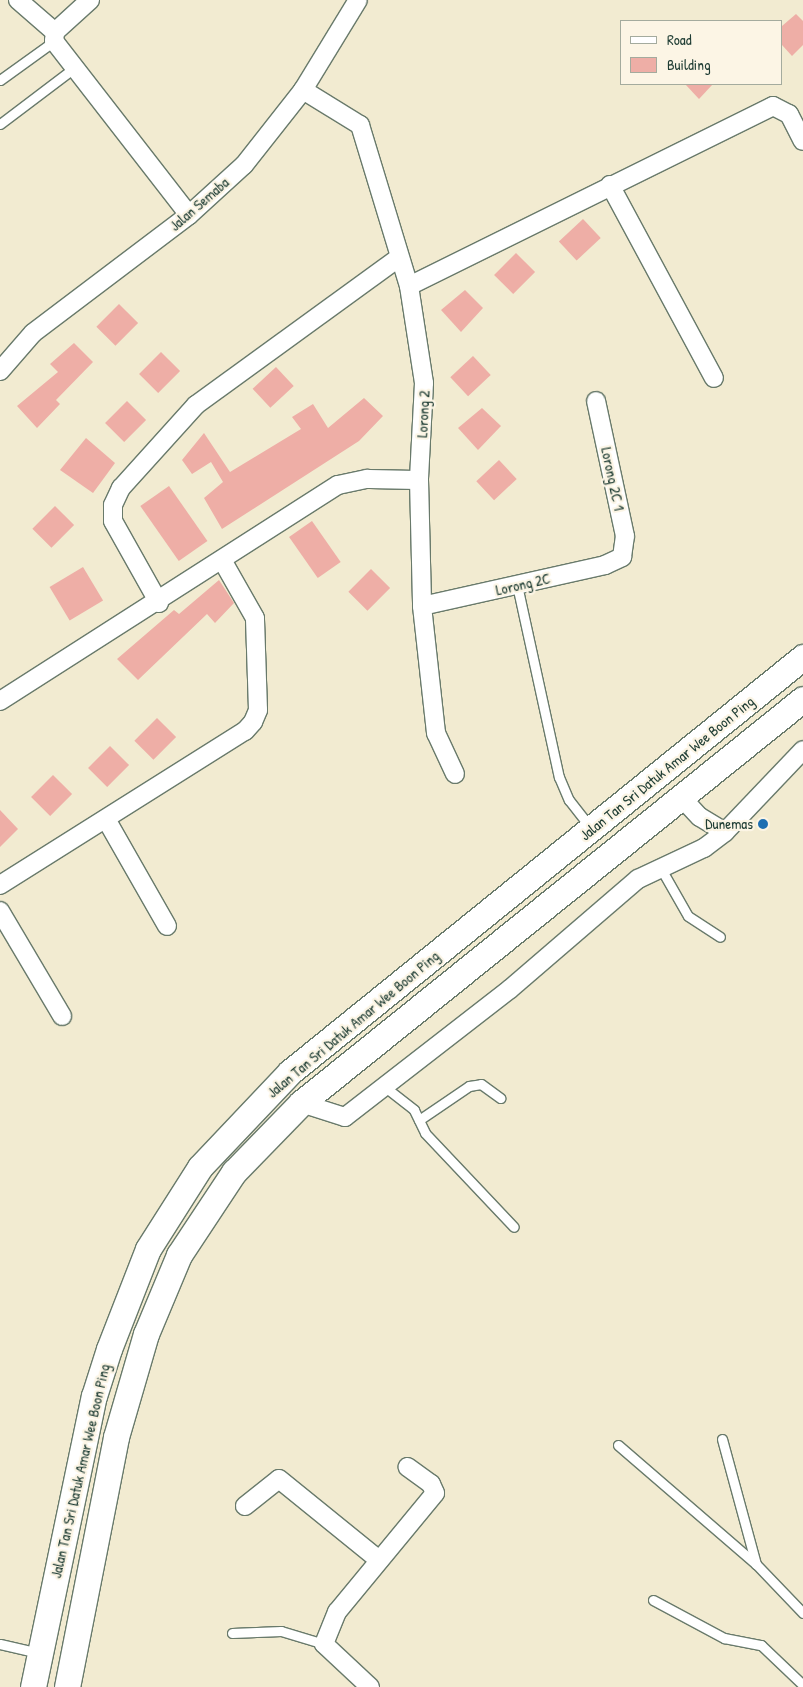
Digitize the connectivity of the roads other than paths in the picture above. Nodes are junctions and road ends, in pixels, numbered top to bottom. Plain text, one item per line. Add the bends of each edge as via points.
1 (18, 0) edge
2 (90, 0) edge
3 (358, 0) edge
4 (54, 36) junction
5 (74, 68) junction
6 (0, 80) edge
7 (303, 90) junction
8 (0, 124) edge
9 (803, 141) edge
10 (610, 185) junction
11 (189, 215) junction
12 (398, 258) junction
13 (409, 286) junction
14 (0, 371) edge
15 (714, 378) dead end
16 (596, 401) dead end
17 (419, 480) junction
18 (622, 556) joint
19 (222, 560) junction
20 (517, 585) junction
21 (159, 603) junction
22 (422, 606) junction
23 (803, 657) edge
24 (803, 698) edge
25 (0, 701) edge
26 (803, 750) edge
27 (455, 774) dead end
28 (682, 798) junction
29 (106, 819) junction
30 (592, 830) junction
31 (725, 832) junction
32 (659, 865) junction
33 (0, 885) edge
34 (0, 911) edge
35 (167, 926) dead end
36 (720, 937) dead end
37 (62, 1016) dead end
38 (385, 1087) junction
39 (500, 1098) dead end
40 (301, 1103) junction
41 (419, 1120) junction
42 (514, 1227) dead end
43 (722, 1438) dead end
44 (618, 1445) dead end
45 (408, 1467) dead end
46 (245, 1506) dead end
47 (379, 1560) junction
48 (756, 1564) junction
49 (653, 1600) dead end
50 (803, 1613) edge
51 (232, 1633) dead end
52 (0, 1644) edge
53 (324, 1644) junction
54 (40, 1653) junction
55 (803, 1685) edge
56 (33, 1687) edge
57 (67, 1687) edge
58 (370, 1687) edge

1 - 4 street
2 - 4 street
3 - 7 street, Jalan Semaba
4 - 5 street
4 - 6 lane
5 - 8 lane
5 - 11 street
7 - 11 street, Jalan Semaba via 244,165
7 - 12 street, Lorong 2 via 360,125
9 - 10 street via 789,114 773,106
10 - 13 street
10 - 15 street
11 - 14 street, Jalan Semaba via 33,333
12 - 13 street, Lorong 2
12 - 21 street via 196,405 121,488 113,505 113,520
13 - 17 street, Lorong 2 via 424,383
16 - 18 street, Lorong 2C 1 via 625,536
17 - 19 street via 367,479 338,485
17 - 22 street, Lorong 2
18 - 20 street, Lorong 2C via 606,565
19 - 21 street
19 - 29 street via 255,618 258,710 253,722 245,731
20 - 22 street, Lorong 2C
20 - 30 lane via 559,777 569,800
21 - 25 street
22 - 27 street, Lorong 2 via 436,733
23 - 30 main road, Jalan Tan Sri Datuk Amar Wee Boon Ping
24 - 28 main road, Jalan Tan Sri Datuk Amar Wee Boon Ping
26 - 31 street
28 - 31 street via 700,817
28 - 40 main road, Jalan Tan Sri Datuk Amar Wee Boon Ping
29 - 33 street
29 - 35 street
30 - 54 main road, Jalan Tan Sri Datuk Amar Wee Boon Ping via 290,1072 236,1125 172,1209 127,1299 94,1396
31 - 32 street via 704,848
32 - 36 lane via 688,916
32 - 38 street
34 - 37 street
38 - 40 street via 345,1117
38 - 41 lane via 407,1102
39 - 41 lane via 481,1084 469,1086
40 - 57 main road, Jalan Tan Sri Datuk Amar Wee Boon Ping via 234,1172 179,1255 146,1334 116,1438
41 - 42 lane via 432,1142
43 - 48 lane
44 - 48 lane
45 - 47 street via 431,1484 435,1493
46 - 47 street via 279,1479
47 - 53 street via 337,1612
48 - 50 lane
49 - 55 lane via 724,1638 761,1645
51 - 53 lane via 281,1632
52 - 54 lane
53 - 58 street
54 - 56 main road, Jalan Tan Sri Datuk Amar Wee Boon Ping

